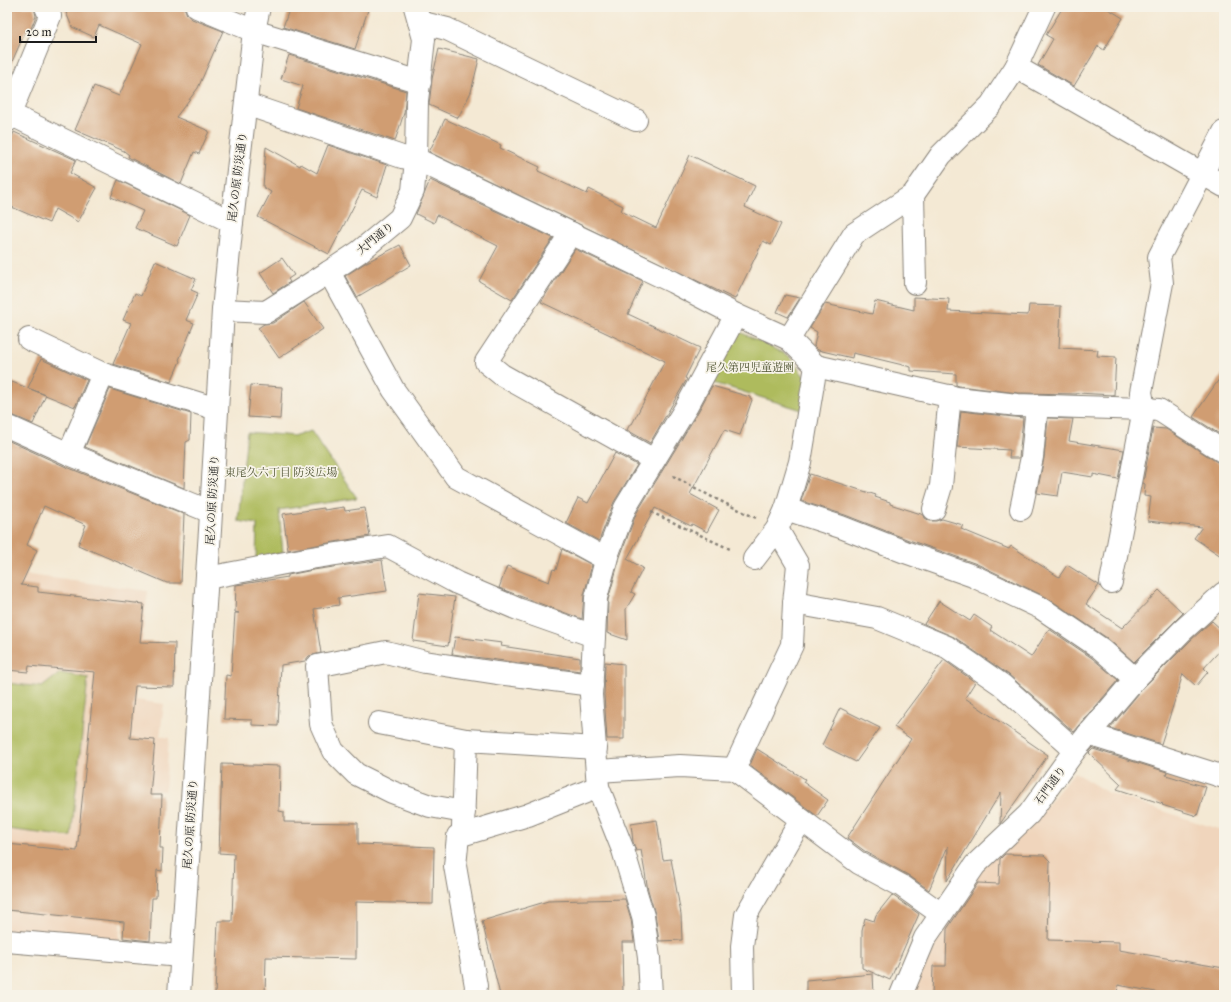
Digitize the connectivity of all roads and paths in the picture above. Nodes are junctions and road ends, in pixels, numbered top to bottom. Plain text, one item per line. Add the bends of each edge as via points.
1 (46, 7) edge
2 (197, 7) edge
3 (259, 7) edge
4 (1044, 7) edge
5 (417, 15) edge
6 (254, 31) junction
7 (1016, 68) junction
8 (420, 82) junction
9 (13, 90) edge
10 (246, 104) junction
11 (8, 118) edge
12 (636, 120) dead end
13 (1224, 132) edge
14 (416, 159) junction
15 (1202, 174) junction
16 (1224, 186) edge
17 (913, 195) junction
18 (232, 222) junction
19 (571, 233) junction
20 (329, 272) junction
21 (915, 283) dead end
22 (223, 310) junction
23 (736, 315) junction
24 (29, 339) dead end
25 (789, 339) junction
26 (816, 366) junction
27 (103, 374) junction
28 (950, 396) junction
29 (1038, 406) junction
30 (217, 409) junction
31 (1144, 409) junction
32 (7, 426) edge
33 (1224, 452) edge
34 (69, 454) junction
35 (653, 462) junction
36 (629, 501) junction
37 (934, 509) dead end
38 (1021, 509) dead end
39 (211, 512) junction
40 (782, 519) junction
41 (606, 559) junction
42 (754, 559) joint
43 (207, 578) junction
44 (1111, 582) dead end
45 (1224, 593) edge
46 (794, 603) junction
47 (594, 636) junction
48 (1136, 678) junction
49 (592, 686) junction
50 (379, 723) dead end
51 (466, 740) junction
52 (1081, 742) junction
53 (596, 748) junction
54 (734, 769) junction
55 (1224, 777) edge
56 (598, 779) junction
57 (464, 812) junction
58 (802, 820) junction
59 (463, 834) junction
60 (941, 914) junction
61 (7, 940) edge
62 (181, 956) junction
63 (179, 995) edge
64 (475, 995) edge
65 (651, 995) edge
66 (743, 995) edge
67 (901, 995) edge

1 - 9 street via 50,16
2 - 6 street
3 - 6 street, 尾久の原 防災通り
4 - 7 street
5 - 8 street, 大門通り via 424,39
5 - 12 street
6 - 8 street
6 - 10 street, 尾久の原 防災通り
7 - 15 street
7 - 17 street via 990,105 940,155
8 - 14 street, 大門通り via 417,101
9 - 11 street
10 - 14 street via 402,158
10 - 18 street, 尾久の原 防災通り
11 - 18 street
13 - 15 street
14 - 19 street
14 - 20 street, 大門通り via 413,190 400,218 359,252
15 - 16 street
15 - 31 street via 1159,257 1162,283 1142,392
17 - 21 street
17 - 25 street via 854,234
18 - 22 street, 尾久の原 防災通り
19 - 23 street
19 - 35 street via 486,362 502,375
20 - 22 street, 大門通り via 266,312
20 - 41 street via 393,389 456,478
22 - 30 street, 尾久の原 防災通り
23 - 25 street
23 - 35 street via 687,406
24 - 27 street
25 - 26 street
26 - 28 street
26 - 40 street via 800,462
27 - 30 street
27 - 34 street
28 - 29 street via 1016,406
28 - 37 street via 941,486
29 - 31 street
29 - 38 street via 1032,457
30 - 39 street, 尾久の原 防災通り
31 - 33 street via 1159,410
31 - 44 street
32 - 34 street
34 - 39 street
35 - 36 street
35 - 40 path via 714,498
36 - 41 street
36 - 42 path
39 - 43 street, 尾久の原 防災通り
40 - 42 street
40 - 46 street via 798,565
40 - 48 street via 841,527 973,576 1041,608 1100,648
41 - 47 street via 596,598
43 - 47 street via 388,546 457,583 520,610
43 - 62 street, 尾久の原 防災通り
45 - 48 street, 石門通り
46 - 52 street via 877,618 947,647
46 - 54 street via 792,645
47 - 49 street
48 - 52 street, 石門通り
49 - 53 street
49 - 57 street via 432,663 386,652 317,666 322,724 333,751 356,774 392,792 430,806
50 - 51 street
51 - 53 street
51 - 57 street
52 - 55 street
52 - 60 street, 石門通り via 1029,814 975,865
53 - 56 street
54 - 56 street via 680,766
54 - 58 street
56 - 59 street via 528,815
56 - 65 street via 643,916
57 - 59 street
58 - 60 street via 860,862 902,886
58 - 66 street via 746,915 742,946
59 - 64 street via 458,836 455,866 476,986
60 - 67 street, 石門通り via 925,938
61 - 62 street
62 - 63 street, 尾久の原 防災通り

